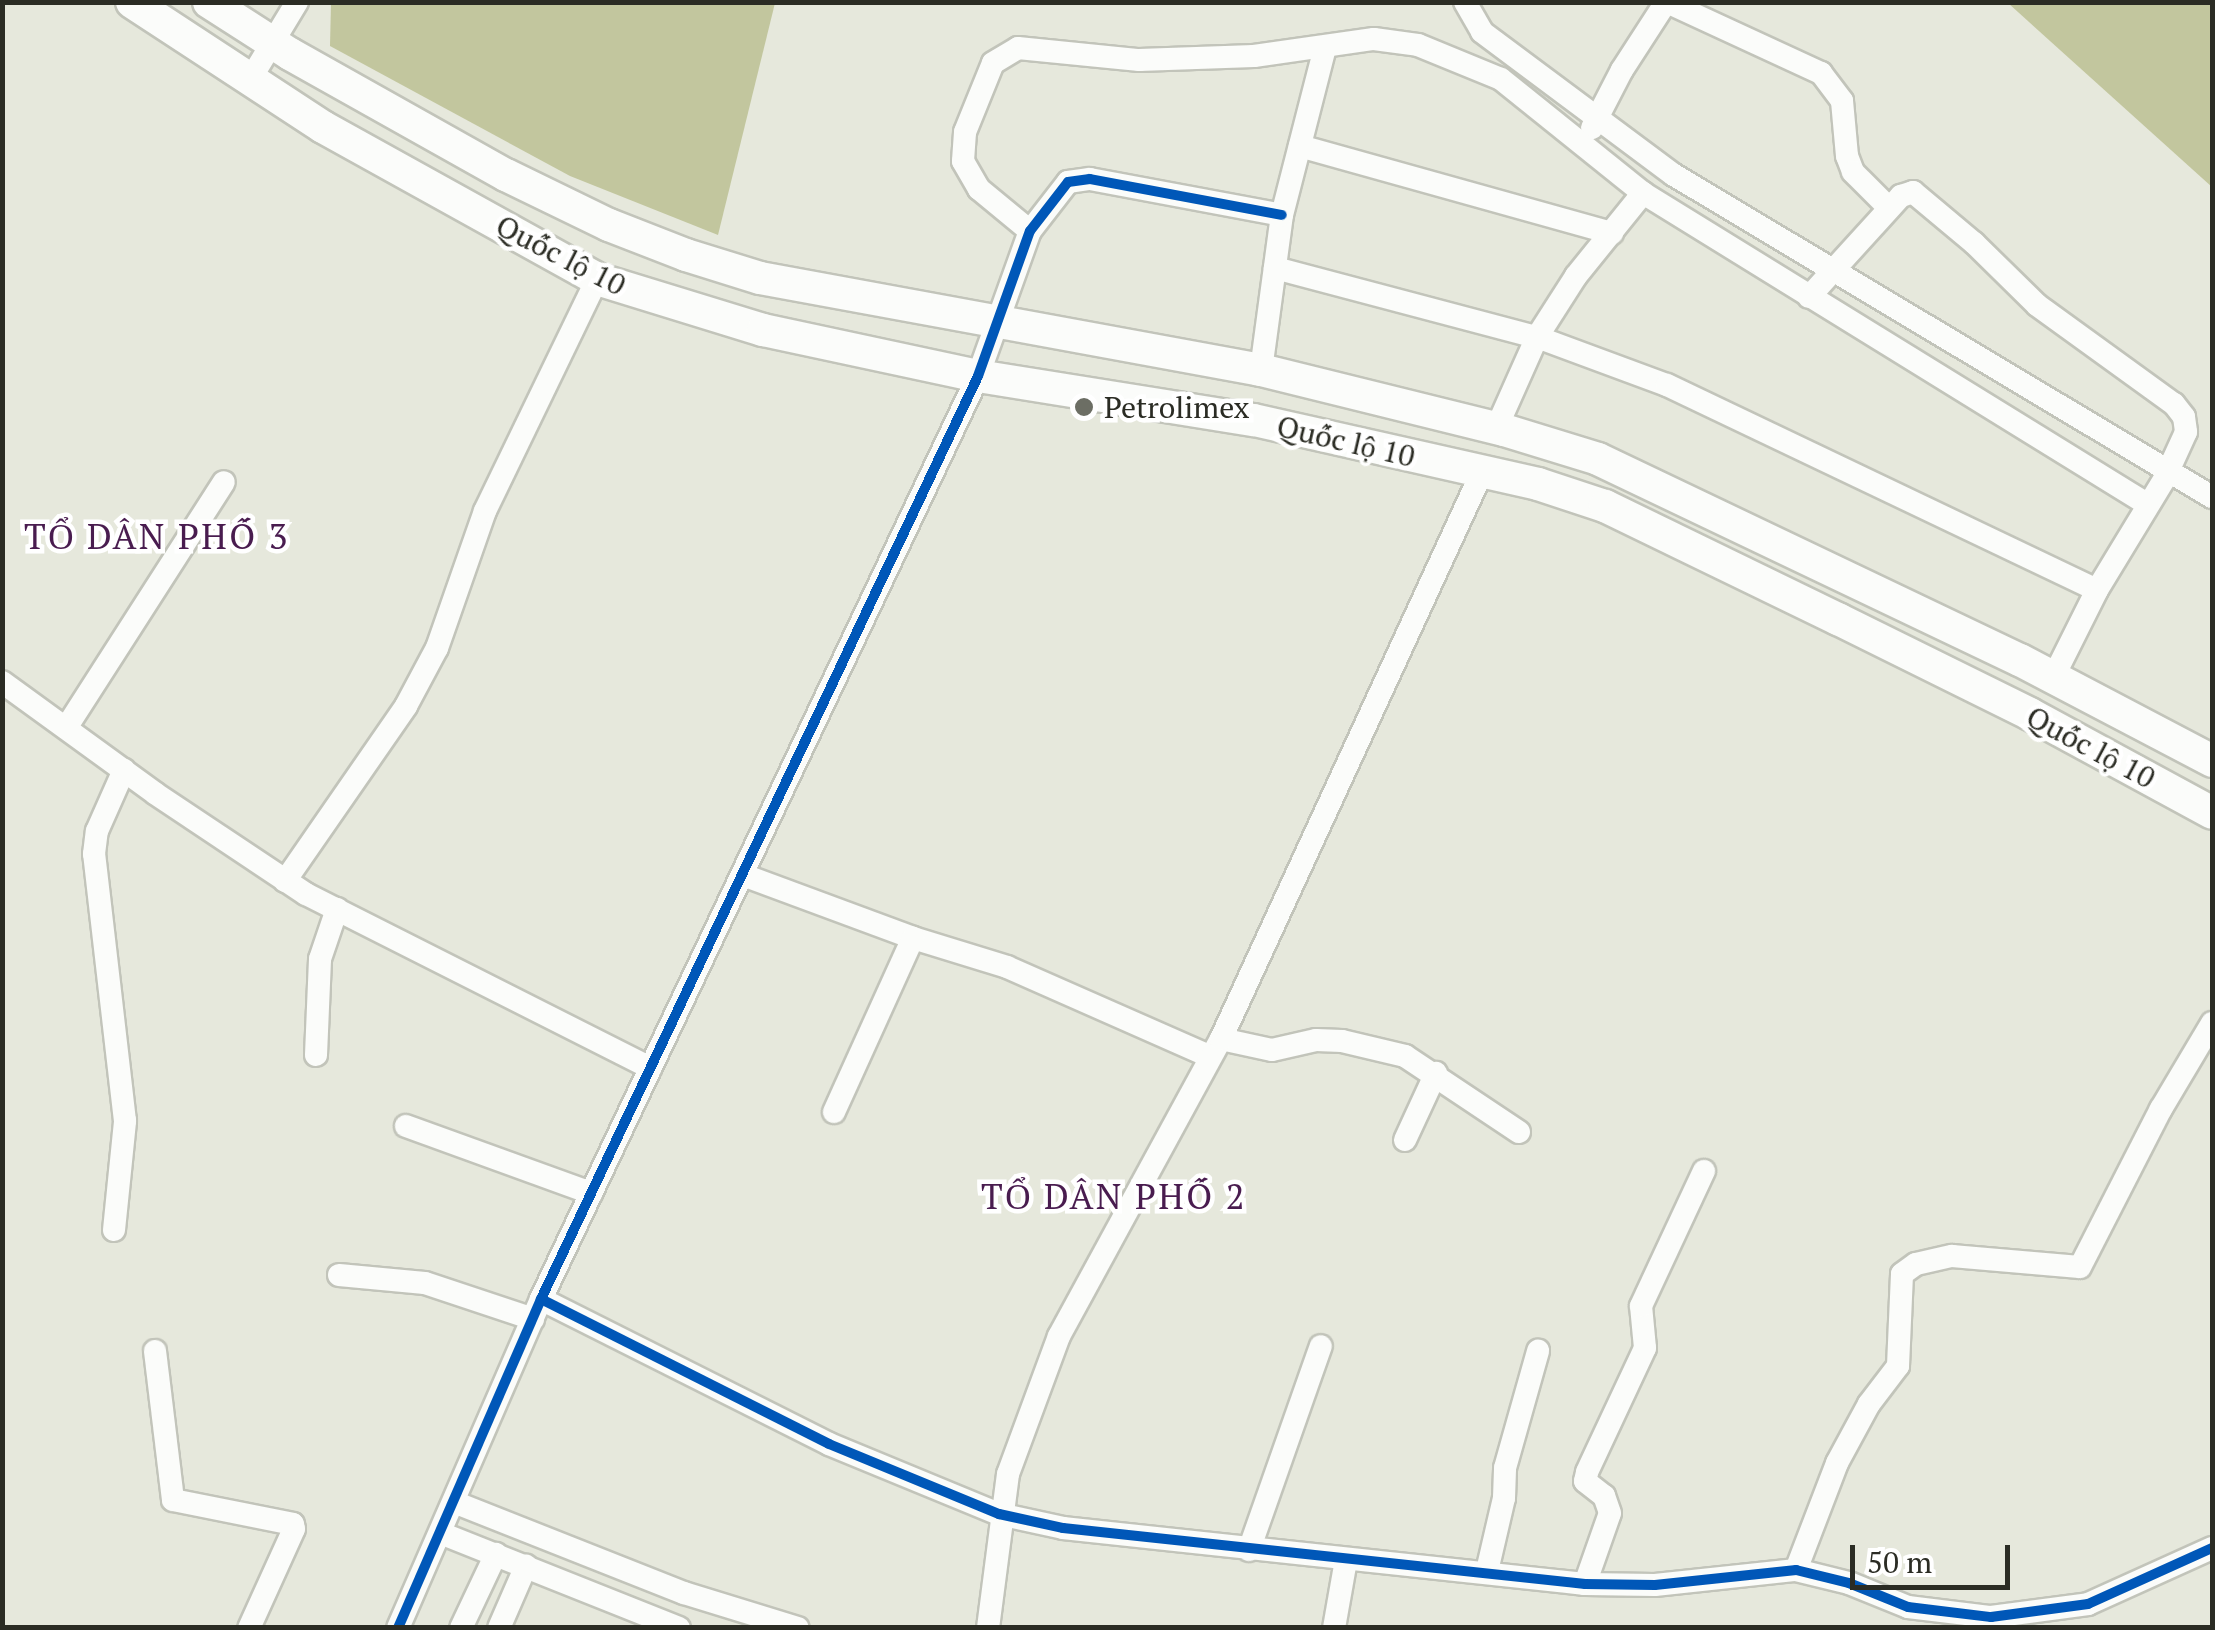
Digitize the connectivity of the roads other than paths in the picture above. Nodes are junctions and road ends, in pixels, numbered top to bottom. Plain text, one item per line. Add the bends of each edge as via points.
1 (132, 2) edge
2 (208, 2) edge
3 (297, 2) edge
4 (1465, 2) edge
5 (1666, 2) edge
6 (272, 44) junction
7 (1325, 47) junction
8 (251, 78) junction
9 (1591, 130) junction
10 (1300, 146) junction
11 (1643, 193) junction
12 (1889, 208) junction
13 (1282, 215) junction
14 (1713, 217) junction
15 (1030, 231) junction
16 (1612, 233) junction
17 (1275, 268) junction
18 (597, 279) junction
19 (1821, 282) junction
20 (996, 324) junction
21 (1537, 338) junction
22 (1261, 370) junction
23 (978, 376) junction
24 (1496, 429) junction
25 (1482, 472) junction
26 (224, 482) dead end
27 (2158, 487) junction
28 (2212, 496) edge
29 (2097, 590) junction
30 (2053, 678) junction
31 (2, 682) edge
32 (66, 728) junction
33 (2212, 761) edge
34 (124, 770) junction
35 (2212, 813) edge
36 (743, 875) junction
37 (284, 881) junction
38 (337, 909) junction
39 (913, 938) junction
40 (2212, 1023) edge
41 (1215, 1048) junction
42 (316, 1055) dead end
43 (650, 1068) junction
44 (1436, 1073) junction
45 (834, 1112) dead end
46 (406, 1126) dead end
47 (1519, 1132) dead end
48 (1404, 1140) dead end
49 (1704, 1171) dead end
50 (591, 1193) junction
51 (114, 1230) dead end
52 (340, 1275) dead end
53 (537, 1309) junction
54 (1321, 1346) dead end
55 (1538, 1351) dead end
56 (154, 1352) dead end
57 (454, 1502) junction
58 (999, 1514) junction
59 (442, 1534) junction
60 (2212, 1548) edge
61 (1249, 1550) junction
62 (496, 1554) junction
63 (1346, 1560) junction
64 (526, 1566) junction
65 (1796, 1570) junction
66 (1487, 1572) junction
67 (1585, 1584) junction
68 (2090, 1616) edge
69 (1908, 1617) edge
70 (249, 1628) edge
71 (398, 1628) edge
72 (460, 1628) edge
73 (499, 1628) edge
74 (679, 1628) edge
75 (798, 1628) edge
76 (988, 1628) edge
77 (1334, 1628) edge

1 - 8 highway, Quốc lộ 10
2 - 6 highway, Quốc lộ 10
3 - 6 street
4 - 9 street via 1482,32
5 - 9 street
5 - 12 street via 1821,73 1842,101 1854,172
6 - 8 street
6 - 20 highway, Quốc lộ 10 via 506,175 670,249 760,278
7 - 9 street via 1374,39 1418,44 1464,60
7 - 10 street
7 - 15 street via 1139,60 1018,48 993,62 965,132 963,161 979,189
8 - 18 highway, Quốc lộ 10 via 323,127
9 - 11 street
9 - 14 street via 1674,175
10 - 13 street
10 - 16 street
11 - 14 street
11 - 16 street
12 - 19 street
12 - 27 street via 1913,192 1924,198 2036,305 2174,404 2186,432
13 - 15 street via 1090,179 1068,182
13 - 17 street
14 - 19 street
14 - 19 street
15 - 20 street
16 - 21 street
17 - 21 street
17 - 22 street
18 - 23 highway, Quốc lộ 10 via 763,330
18 - 37 street via 485,510 437,648 406,706
19 - 27 street
19 - 27 street
20 - 22 highway, Quốc lộ 10
20 - 23 street
21 - 24 street
21 - 29 street via 1666,384
22 - 24 highway, Quốc lộ 10
23 - 25 highway, Quốc lộ 10 via 1254,420
23 - 36 street
24 - 30 highway, Quốc lộ 10 via 1598,459
25 - 35 highway, Quốc lộ 10 via 1606,506 2030,714
25 - 41 street
26 - 32 street
27 - 28 street
27 - 29 street
29 - 30 street
30 - 33 highway, Quốc lộ 10
31 - 32 street
32 - 34 street
34 - 37 street
34 - 51 street via 94,854 124,1122
36 - 39 street
36 - 43 street
37 - 38 street
38 - 42 street via 320,959
38 - 43 street
39 - 41 street
39 - 45 street
40 - 65 street via 2080,1266 1952,1256 1902,1274 1898,1366 1837,1464
41 - 44 street via 1272,1050 1342,1041 1405,1056
41 - 58 street via 1059,1336
43 - 50 street
44 - 47 street
44 - 48 street
46 - 50 street
49 - 67 street via 1641,1306 1645,1348 1587,1472 1589,1488 1604,1496 1610,1513
50 - 53 street
52 - 53 street via 425,1283
53 - 57 street
53 - 58 street
54 - 61 street
55 - 66 street via 1505,1468
56 - 70 street via 173,1500 292,1524
57 - 59 street
57 - 75 street via 684,1593
58 - 61 street
58 - 76 street
59 - 62 street
59 - 71 street
60 - 68 street
61 - 63 street
62 - 64 street
62 - 72 street
63 - 66 street
63 - 77 street
64 - 73 street
64 - 74 street
65 - 67 street via 1655,1585
65 - 69 street via 1849,1583
66 - 67 street
68 - 69 street

